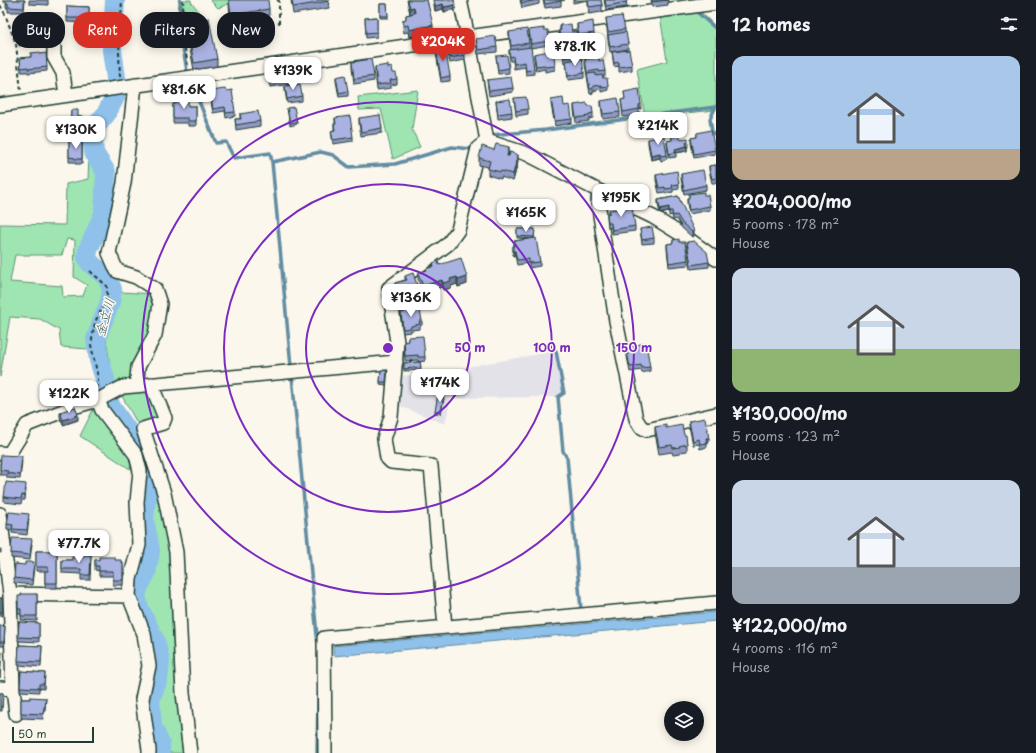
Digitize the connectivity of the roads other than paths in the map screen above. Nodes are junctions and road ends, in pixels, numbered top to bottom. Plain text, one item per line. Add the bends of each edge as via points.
1 (460, 0) edge
2 (700, 3) edge
3 (716, 3) edge
4 (468, 37) junction
5 (54, 48) edge
6 (130, 86) junction
7 (66, 95) junction
8 (0, 105) edge
9 (487, 141) junction
10 (599, 191) junction
11 (716, 259) edge
12 (396, 362) junction
13 (145, 385) junction
14 (98, 400) junction
15 (716, 414) edge
16 (0, 453) edge
17 (0, 514) edge
18 (10, 594) junction
19 (129, 596) junction
20 (716, 603) edge
21 (445, 627) junction
22 (0, 688) edge
23 (13, 689) junction
24 (16, 714) dead end
25 (148, 753) edge
26 (190, 753) edge
27 (325, 753) edge

1 - 4 street
2 - 3 street
2 - 4 street
4 - 6 street
4 - 9 street
5 - 7 street via 54,57 63,73
6 - 7 street
6 - 13 street via 124,184 109,253 117,271 136,277 155,289 160,304 155,335 138,367 137,379
7 - 8 street
9 - 10 street via 527,154
9 - 12 street via 478,148 458,230 448,244 389,288 398,342
10 - 11 street via 653,216
10 - 15 street via 598,202 615,313 636,419 641,427 647,430
12 - 13 street
12 - 21 street via 391,417 384,439 387,458 391,462 431,466
13 - 14 street via 123,388
13 - 26 street via 165,418 163,424 143,429 164,493 176,552 183,693
14 - 16 street via 27,425 9,454
14 - 19 street via 102,410 136,455 140,471 137,502 139,546 130,579
17 - 18 street
18 - 19 street
18 - 23 street
19 - 25 street via 144,634 149,666 142,699
20 - 21 street
21 - 27 street via 324,638
22 - 23 street
23 - 24 street

